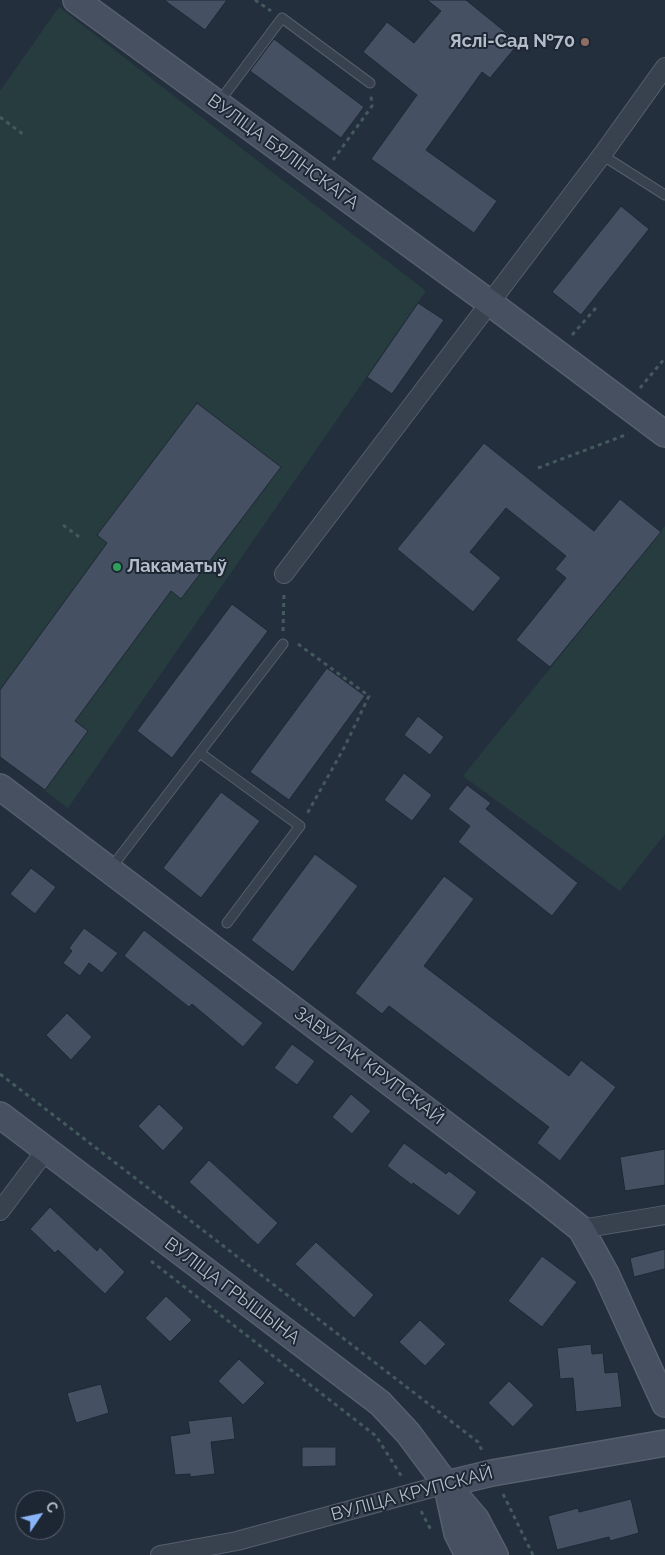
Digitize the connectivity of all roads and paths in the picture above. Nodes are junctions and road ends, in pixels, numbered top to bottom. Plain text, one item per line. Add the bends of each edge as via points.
1 (80, 1) edge
2 (665, 67) edge
3 (370, 83) joint
4 (218, 104) junction
5 (0, 117) edge
6 (24, 135) dead end
7 (602, 155) junction
8 (330, 164) dead end
9 (665, 195) edge
10 (490, 303) junction
11 (596, 308) dead end
12 (568, 340) dead end
13 (665, 358) edge
14 (637, 392) dead end
15 (629, 434) dead end
16 (665, 434) edge
17 (538, 468) dead end
18 (63, 525) dead end
19 (82, 540) dead end
20 (284, 574) joint
21 (287, 642) junction
22 (200, 752) junction
23 (0, 788) edge
24 (300, 826) junction
25 (110, 870) junction
26 (227, 923) dead end
27 (0, 1115) edge
28 (46, 1150) junction
29 (0, 1211) edge
30 (665, 1215) edge
31 (581, 1229) junction
32 (148, 1259) dead end
33 (665, 1404) edge
34 (665, 1444) edge
35 (446, 1484) junction
36 (412, 1494) junction
37 (434, 1538) dead end
38 (237, 1548) edge
39 (160, 1555) edge
40 (468, 1555) edge
41 (494, 1555) edge

1 - 4 main road, ВУЛІЦА БЯЛІНСКАГА
2 - 7 street
3 - 4 lane via 282,18
3 - 8 path via 372,106
4 - 10 main road, ВУЛІЦА БЯЛІНСКАГА
5 - 6 path
7 - 9 lane
7 - 10 street
10 - 16 main road, ВУЛІЦА БЯЛІНСКАГА
10 - 20 street
11 - 12 path
13 - 14 path
15 - 17 path
18 - 19 path
20 - 21 path
21 - 22 lane
21 - 24 path via 369,696 346,746
22 - 24 lane
22 - 25 lane
23 - 25 main road, ЗАВУЛАК КРУПСКАЙ
24 - 26 lane
25 - 31 main road, ЗАВУЛАК КРУПСКАЙ
27 - 28 main road, ВУЛІЦА ГРЫШЫНА
28 - 29 street
28 - 35 main road, ВУЛІЦА ГРЫШЫНА via 380,1403 408,1433
30 - 31 street
31 - 33 main road, ЗАВУЛАК КРУПСКАЙ via 606,1274
32 - 36 path via 376,1436
34 - 35 main road, ВУЛІЦА КРУПСКАЙ via 492,1473
35 - 36 street, ВУЛІЦА КРУПСКАЙ
35 - 40 main road, ВУЛІЦА ГРЫШЫНА via 457,1533
35 - 41 main road, ВУЛІЦА ГРЫШЫНА via 476,1519
36 - 37 path
36 - 38 street, ВУЛІЦА КРУПСКАЙ
38 - 39 street, ВУЛІЦА КРУПСКАЙ

